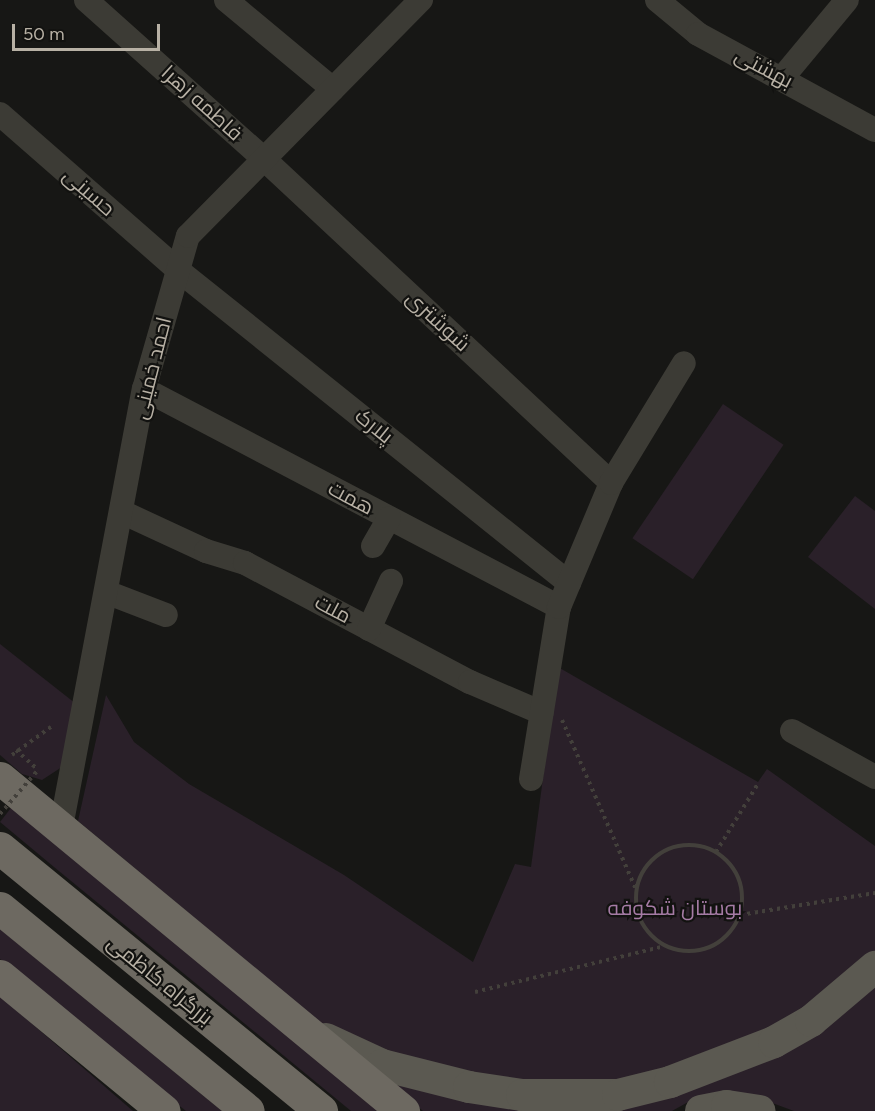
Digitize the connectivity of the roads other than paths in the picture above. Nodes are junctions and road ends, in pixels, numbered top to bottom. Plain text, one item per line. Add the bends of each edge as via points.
1 (226, 0) edge
2 (657, 0) edge
3 (847, 0) edge
4 (411, 3) edge
5 (99, 4) edge
6 (783, 77) junction
7 (333, 89) junction
8 (0, 114) edge
9 (875, 130) edge
10 (264, 159) junction
11 (178, 270) junction
12 (684, 363) dead end
13 (144, 389) junction
14 (611, 483) junction
15 (122, 512) junction
16 (389, 518) junction
17 (373, 546) dead end
18 (391, 581) dead end
19 (569, 583) junction
20 (106, 592) junction
21 (559, 607) junction
22 (166, 615) dead end
23 (369, 629) junction
24 (551, 715) junction
25 (792, 731) dead end
26 (875, 777) edge
27 (0, 778) edge
28 (531, 779) dead end
29 (61, 827) junction
30 (0, 848) edge
31 (0, 908) edge
32 (875, 967) edge
33 (0, 976) edge
34 (306, 1030) junction
35 (164, 1111) edge
36 (249, 1111) edge
37 (321, 1111) edge
38 (403, 1111) edge
39 (701, 1111) edge
40 (760, 1111) edge

1 - 7 street
2 - 6 street, بهشتی via 698,34
3 - 6 street
4 - 7 street, احمد خمینی
5 - 10 street, فاطمه زهرا
6 - 9 street, بهشتی
7 - 10 street, احمد خمینی
8 - 11 street, حسینی
10 - 11 street, احمد خمینی via 188,236
10 - 14 street, شوشتری
11 - 13 street, احمد خمینی
11 - 19 street, پلارک
12 - 14 street
13 - 15 street, احمد خمینی
13 - 16 street, همت
14 - 19 street
15 - 20 street, احمد خمینی
15 - 23 street, ملت via 206,551 245,563
16 - 17 street
16 - 21 street, همت
18 - 23 street
19 - 21 street
20 - 22 street
20 - 29 street, احمد خمینی
21 - 24 street
23 - 24 street, ملت via 470,682
24 - 28 street
25 - 26 street
27 - 29 highway
29 - 34 highway
30 - 37 highway, بزرگراه کاظمی
31 - 36 highway
32 - 34 main road via 811,1021 774,1041 670,1082 618,1095 522,1095 469,1087 382,1065
33 - 35 highway
34 - 38 highway
39 - 40 main road via 727,1106

